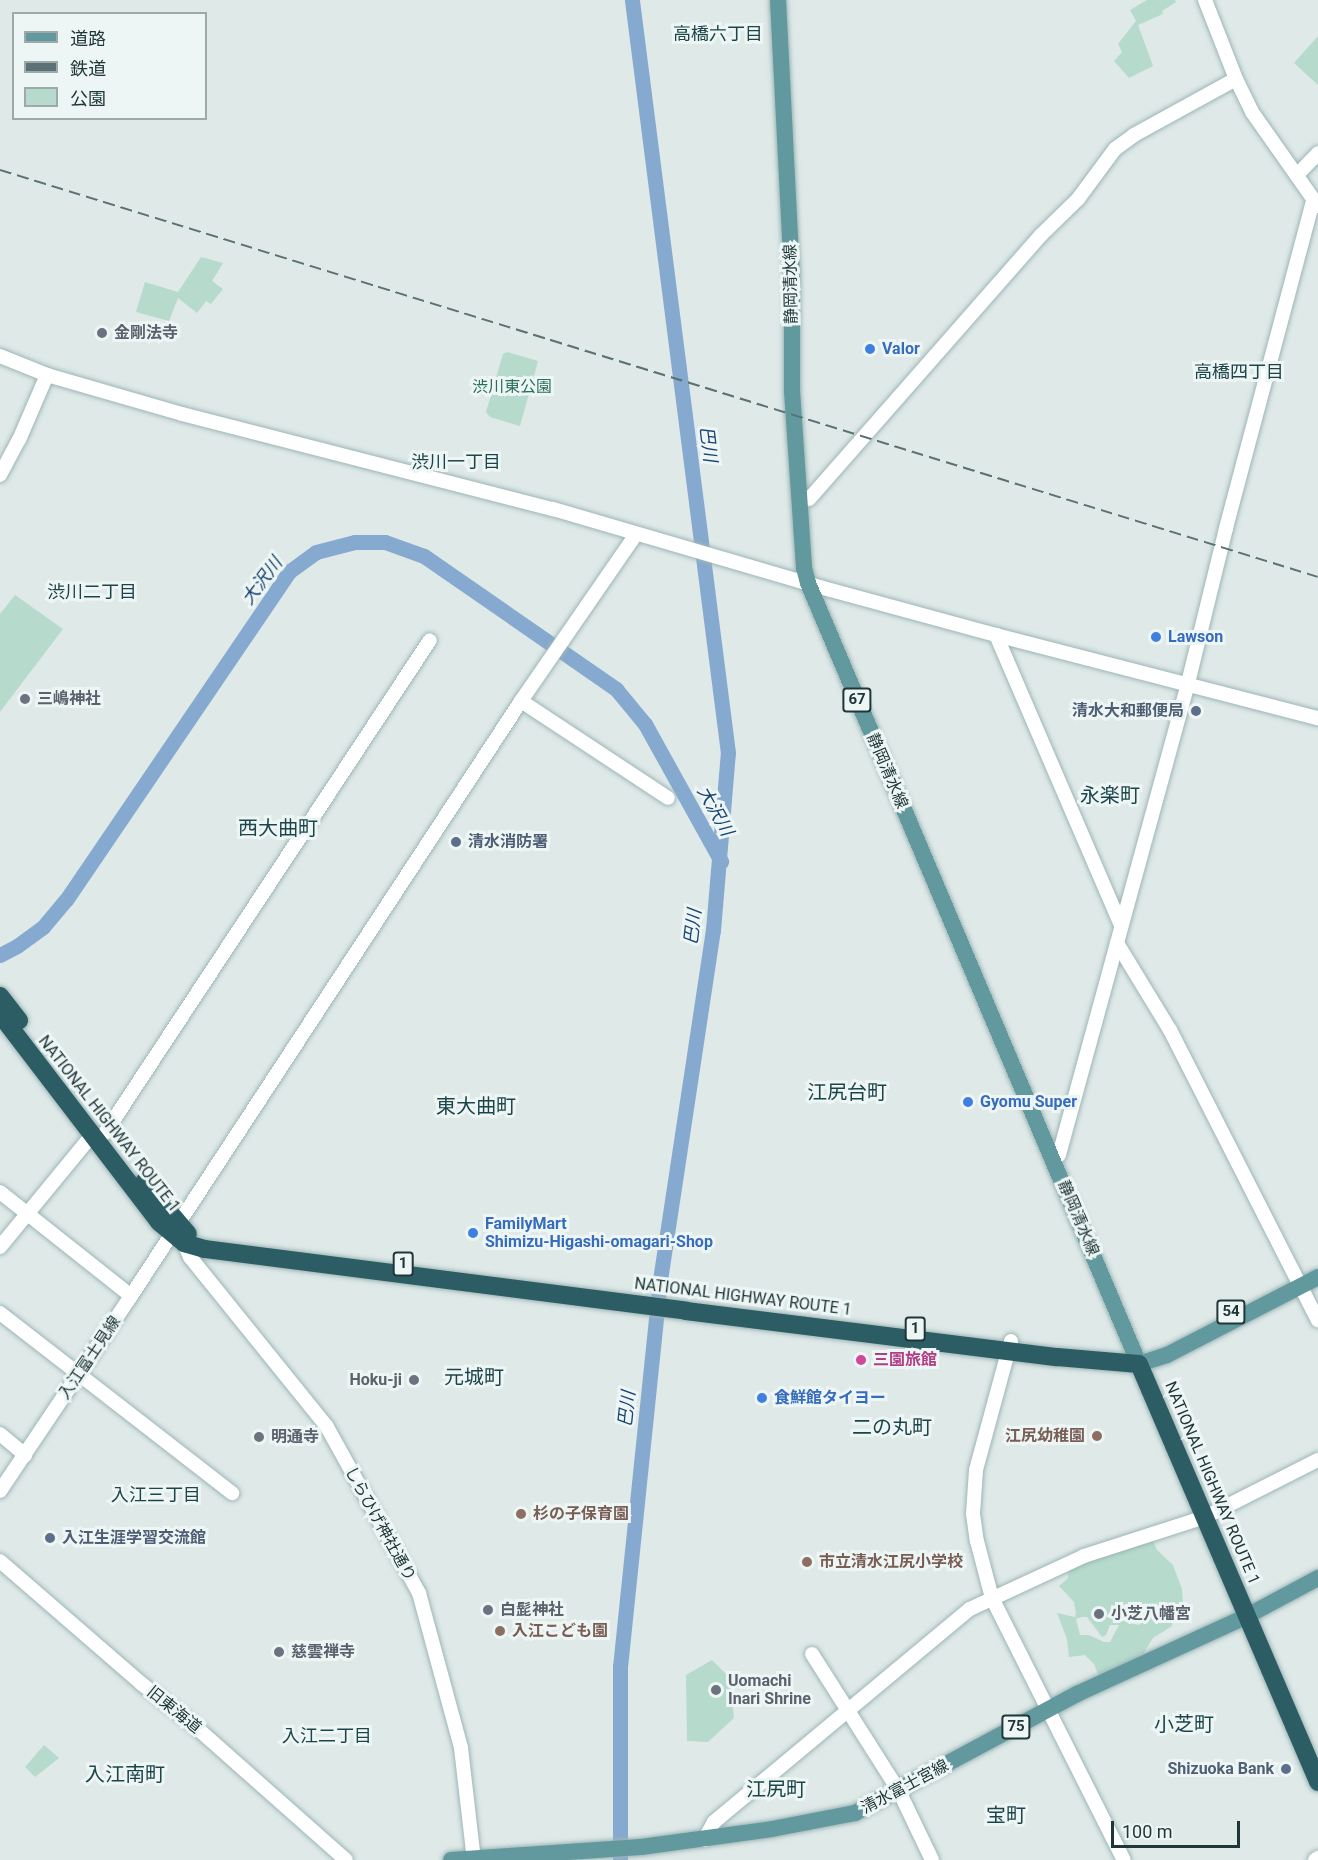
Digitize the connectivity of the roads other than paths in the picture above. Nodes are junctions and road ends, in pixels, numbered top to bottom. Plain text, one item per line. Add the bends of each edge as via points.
1 (778, 0) edge
2 (786, 0) edge
3 (1205, 0) edge
4 (1236, 80) junction
5 (1318, 153) edge
6 (1298, 174) junction
7 (1315, 203) edge
8 (0, 356) edge
9 (47, 375) junction
10 (0, 475) edge
11 (809, 499) junction
12 (636, 534) junction
13 (814, 585) junction
14 (996, 635) junction
15 (430, 640) dead end
16 (1188, 683) junction
17 (521, 701) junction
18 (1318, 718) edge
19 (668, 798) dead end
20 (1121, 925) junction
21 (1117, 943) junction
22 (0, 996) edge
23 (0, 1014) edge
24 (98, 1134) junction
25 (1059, 1155) junction
26 (0, 1192) edge
27 (27, 1214) junction
28 (180, 1234) junction
29 (0, 1247) edge
30 (1318, 1268) edge
31 (1318, 1277) edge
32 (1299, 1283) junction
33 (131, 1296) junction
34 (0, 1312) edge
35 (1318, 1320) edge
36 (1010, 1345) junction
37 (1141, 1358) junction
38 (78, 1376) junction
39 (0, 1434) edge
40 (25, 1455) junction
41 (1318, 1460) edge
42 (0, 1491) edge
43 (232, 1493) dead end
44 (1208, 1516) junction
45 (0, 1561) edge
46 (1318, 1578) edge
47 (992, 1598) junction
48 (1250, 1613) junction
49 (812, 1654) dead end
50 (848, 1709) junction
51 (1048, 1710) junction
52 (1318, 1760) edge
53 (1318, 1782) edge
54 (899, 1791) junction
55 (704, 1840) junction
56 (474, 1859) edge
57 (346, 1860) edge
58 (451, 1860) edge
59 (932, 1860) edge
60 (1124, 1860) edge

1 - 13 main road, 静岡清水線 / 67 via 792,274 792,391 804,568
2 - 11 main road, 静岡清水線 / 67 via 800,274 801,393
3 - 4 street
4 - 6 street via 1252,112
4 - 11 street via 1115,149 1078,198 1040,236
5 - 6 street
6 - 7 street
7 - 16 street
8 - 9 street
9 - 10 street
9 - 12 street
11 - 13 main road, 静岡清水線 / 67
12 - 13 street
12 - 17 street, 入江富士見線
13 - 14 street
13 - 25 main road, 静岡清水線 / 67
13 - 37 main road, 静岡清水線 / 67
14 - 16 street
14 - 20 street
15 - 24 street
16 - 18 street
16 - 20 street
17 - 19 street
17 - 28 street, 入江富士見線
20 - 21 street
21 - 25 street
21 - 32 street via 1170,1030
22 - 24 highway, NATIONAL HIGHWAY ROUTE 1
23 - 24 highway, NATIONAL HIGHWAY ROUTE 1
24 - 27 street
24 - 28 highway, NATIONAL HIGHWAY ROUTE 1
25 - 37 main road, 静岡清水線 / 67
26 - 27 street
27 - 29 street
27 - 33 street
28 - 33 street, 入江富士見線
28 - 36 highway, NATIONAL HIGHWAY ROUTE 1 / 1 via 686,1306
28 - 56 street, しらひげ神社通り via 190,1257 327,1427 419,1593 461,1748
30 - 32 main road, 54
31 - 32 main road, 54
32 - 35 street
32 - 37 main road, 54
33 - 38 street, 入江富士見線
34 - 38 street
36 - 37 highway, NATIONAL HIGHWAY ROUTE 1 / 1
36 - 47 street via 973,1490 977,1541
37 - 44 highway, NATIONAL HIGHWAY ROUTE 1
38 - 40 street, 入江富士見線
38 - 43 street
39 - 40 street
40 - 42 street, 入江富士見線
41 - 44 street
44 - 47 street via 1084,1556
44 - 48 highway, NATIONAL HIGHWAY ROUTE 1
45 - 57 street, 旧東海道
46 - 48 main road, 清水富士宮線 / 75
47 - 50 street via 970,1609
47 - 51 street
48 - 51 main road, 清水富士宮線 / 75
48 - 52 highway, NATIONAL HIGHWAY ROUTE 1
48 - 53 highway, NATIONAL HIGHWAY ROUTE 1
49 - 50 street
50 - 54 street
50 - 55 street via 714,1822
51 - 54 main road, 清水富士宮線 / 75
51 - 60 street
54 - 55 main road, 清水富士宮線 / 75 via 842,1816
54 - 59 street
55 - 56 main road, 清水富士宮線 / 75
56 - 58 main road, 清水富士宮線 / 75

